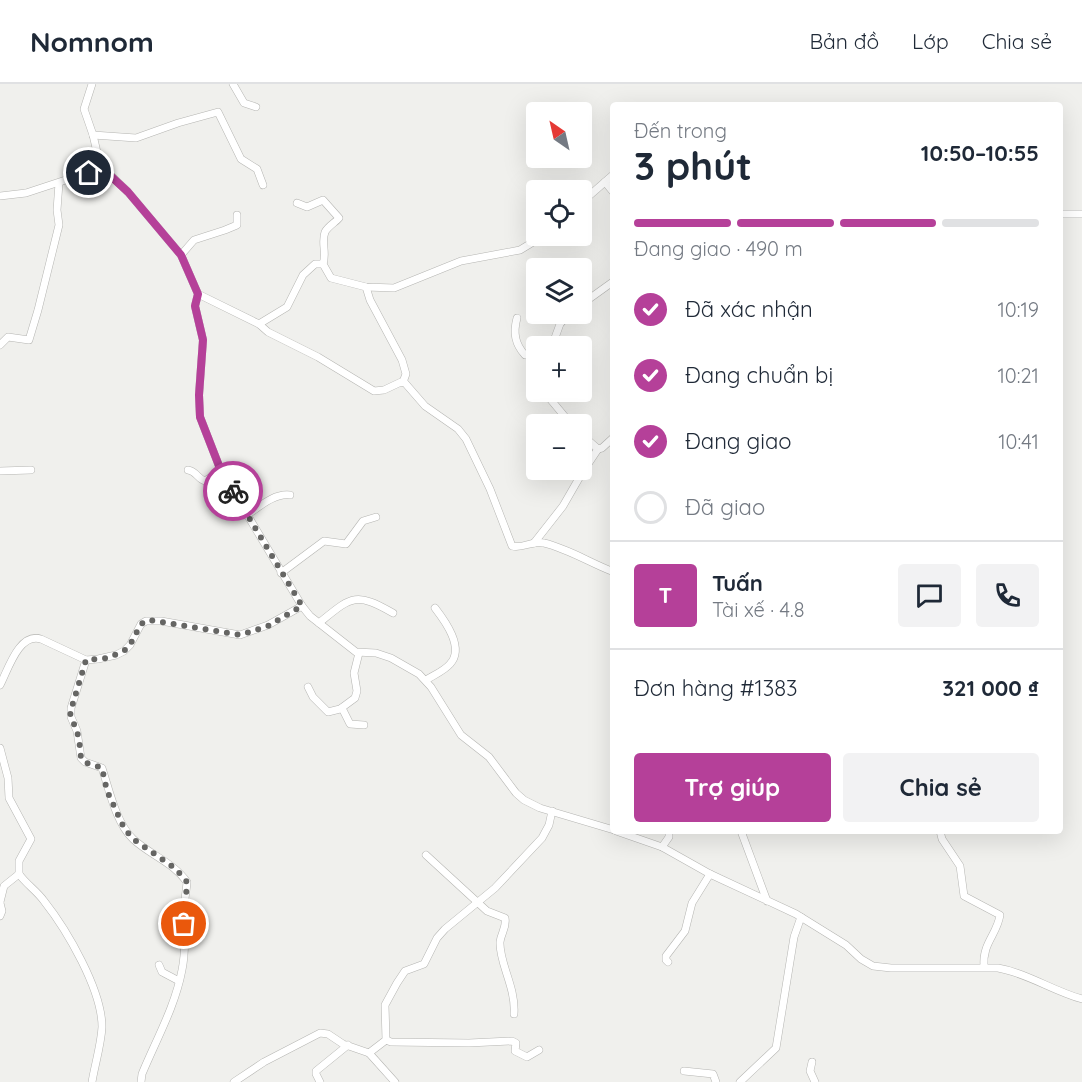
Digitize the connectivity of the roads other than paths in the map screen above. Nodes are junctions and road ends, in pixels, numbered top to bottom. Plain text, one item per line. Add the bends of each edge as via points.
1 (92, 84) edge
2 (233, 84) edge
3 (256, 107) dead end
4 (93, 135) junction
5 (102, 168) junction
6 (610, 178) edge
7 (605, 182) junction
8 (59, 183) junction
9 (263, 186) dead end
10 (610, 189) edge
11 (592, 193) edge
12 (0, 196) edge
13 (297, 203) dead end
14 (237, 214) dead end
15 (1063, 214) edge
16 (1082, 214) edge
17 (527, 246) edge
18 (181, 255) junction
19 (323, 264) junction
20 (610, 284) edge
21 (366, 287) junction
22 (198, 294) junction
23 (592, 297) edge
24 (517, 318) dead end
25 (259, 324) junction
26 (0, 345) edge
27 (526, 355) edge
28 (403, 382) junction
29 (552, 402) edge
30 (562, 414) edge
31 (610, 441) edge
32 (592, 444) edge
33 (598, 449) junction
34 (31, 470) dead end
35 (188, 470) dead end
36 (0, 471) edge
37 (221, 471) junction
38 (290, 495) dead end
39 (247, 516) junction
40 (376, 517) dead end
41 (534, 543) junction
42 (610, 571) edge
43 (281, 573) junction
44 (302, 606) junction
45 (435, 608) dead end
46 (393, 613) dead end
47 (319, 623) junction
48 (359, 653) junction
49 (86, 660) junction
50 (426, 680) junction
51 (0, 685) edge
52 (308, 687) dead end
53 (342, 708) junction
54 (364, 725) dead end
55 (0, 748) edge
56 (552, 811) junction
57 (610, 829) edge
58 (623, 834) edge
59 (669, 834) edge
60 (742, 834) edge
61 (941, 834) edge
62 (662, 848) junction
63 (426, 855) dead end
64 (19, 874) junction
65 (710, 874) junction
66 (767, 901) junction
67 (477, 902) junction
68 (0, 903) edge
69 (0, 916) edge
70 (801, 917) junction
71 (668, 962) dead end
72 (159, 965) dead end
73 (984, 967) junction
74 (179, 981) junction
75 (1082, 999) edge
76 (514, 1014) dead end
77 (386, 1040) junction
78 (348, 1045) junction
79 (539, 1050) dead end
80 (369, 1053) junction
81 (812, 1062) dead end
82 (684, 1071) dead end
83 (92, 1082) edge
84 (141, 1082) edge
85 (234, 1082) edge
86 (320, 1082) edge
87 (395, 1082) edge
88 (716, 1082) edge
89 (740, 1082) edge
90 (815, 1082) edge

1 - 4 street via 84,109
2 - 3 street via 244,103
4 - 5 street
4 - 9 street via 136,138 216,111 241,159 257,169
5 - 8 street
5 - 18 street via 128,192
6 - 7 street
7 - 10 street
7 - 11 street
8 - 12 street
8 - 26 street via 59,225 29,340 8,337
13 - 19 street via 307,207 323,200 339,218 324,234
14 - 18 street via 237,225 194,240
15 - 16 street
17 - 21 street via 461,261 401,287
18 - 22 street
19 - 21 street via 331,278
19 - 25 street via 308,269 287,307
20 - 23 street
21 - 28 street via 402,360 406,374
22 - 25 street
22 - 37 street via 195,306 203,340 200,417
24 - 27 street via 514,334
25 - 28 street via 374,391
28 - 41 street via 425,406 466,439 512,546 520,548
29 - 30 street
31 - 33 street
32 - 33 street
33 - 41 street via 563,506
34 - 36 street
35 - 37 street via 204,481
37 - 39 street
38 - 39 street via 268,501
39 - 43 street
40 - 43 street via 363,521 346,544 325,541
41 - 42 street via 554,546
43 - 44 street
44 - 47 street
44 - 49 street via 268,626 240,635 149,620 141,624 124,651
45 - 50 street via 448,625 455,651 450,664
46 - 47 street via 356,599 344,603
47 - 48 street
48 - 50 street via 391,658
48 - 53 street via 354,673 356,698
49 - 51 street via 41,639 29,638
49 - 74 street via 70,713 81,758 102,768 107,791 130,836 176,869 187,882 186,933
50 - 56 street via 459,732 489,757 516,794
52 - 53 street via 326,710
53 - 54 street via 350,724
55 - 64 street via 9,798 31,840 19,861
56 - 57 street
56 - 67 street via 542,838 502,882
58 - 62 street
59 - 62 street
60 - 66 street
61 - 73 street via 960,866 964,896 1000,915 984,951
62 - 65 street
63 - 67 street
64 - 68 street via 4,886
64 - 83 street via 63,928 93,989 102,1029
65 - 66 street
65 - 71 street via 692,903 685,931 666,956
66 - 70 street
67 - 76 street via 506,921 500,942 514,996
67 - 77 street via 437,938 424,963 405,971 385,1005
68 - 69 street
70 - 73 street via 873,966
70 - 89 street via 792,945 776,1048
72 - 74 street via 165,974
73 - 75 street via 1008,969
74 - 84 street
77 - 79 street via 512,1041 515,1051 527,1057
77 - 80 street
78 - 80 street
78 - 85 street via 320,1033
78 - 86 street via 316,1071
80 - 87 street
81 - 90 street via 810,1071
82 - 88 street via 713,1074

